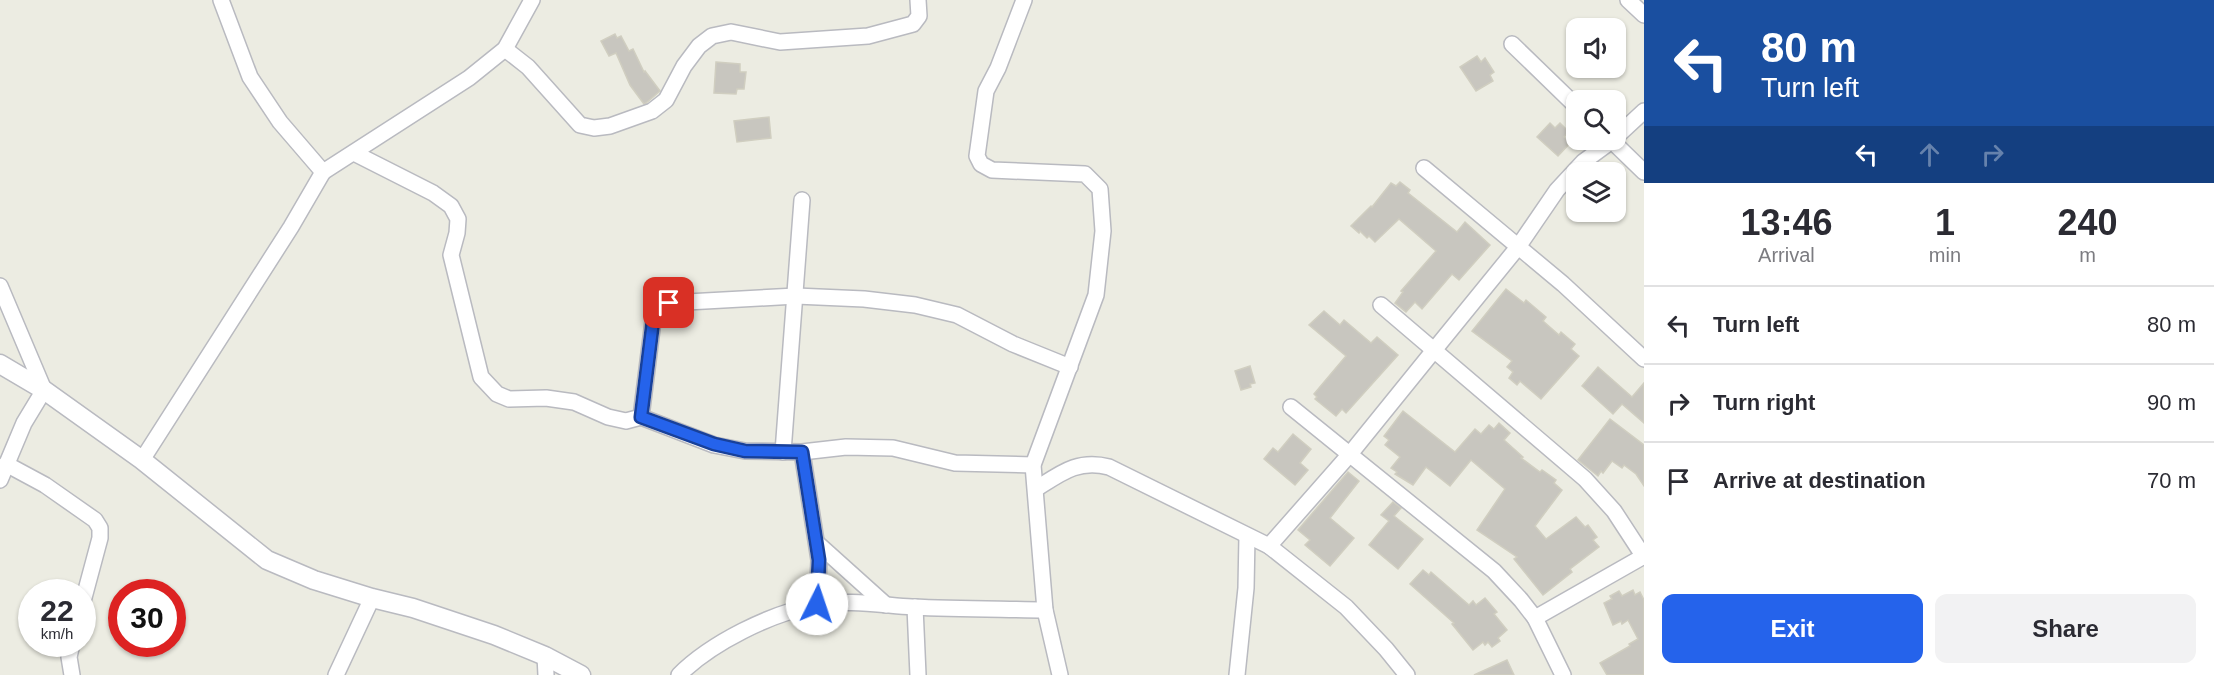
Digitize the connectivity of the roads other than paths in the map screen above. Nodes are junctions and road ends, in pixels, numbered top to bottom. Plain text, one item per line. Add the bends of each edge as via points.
1 (221, 0) edge
2 (532, 0) edge
3 (918, 0) edge
4 (1024, 0) edge
5 (1628, 0) edge
6 (1644, 15) edge
7 (1512, 44) dead end
8 (505, 49) junction
9 (1566, 96) edge
10 (1644, 111) edge
11 (1626, 127) edge
12 (1599, 150) edge
13 (1623, 150) edge
14 (354, 153) junction
15 (1424, 168) dead end
16 (323, 172) junction
17 (1644, 172) edge
18 (802, 200) dead end
19 (1518, 247) junction
20 (0, 286) edge
21 (796, 296) junction
22 (1381, 304) dead end
23 (1435, 349) junction
24 (1644, 359) edge
25 (0, 364) edge
26 (1070, 367) junction
27 (44, 390) junction
28 (1291, 407) dead end
29 (641, 417) junction
30 (783, 452) junction
31 (802, 452) junction
32 (1350, 454) junction
33 (142, 460) junction
34 (6, 464) junction
35 (1033, 465) junction
36 (0, 480) edge
37 (1036, 489) junction
38 (1247, 536) junction
39 (817, 543) junction
40 (1269, 546) junction
41 (1644, 556) edge
42 (89, 579) edge
43 (372, 598) junction
44 (817, 604) junction
45 (886, 605) junction
46 (915, 607) junction
47 (1045, 610) junction
48 (1534, 618) junction
49 (545, 656) junction
50 (69, 657) edge
51 (72, 675) edge
52 (336, 675) edge
53 (546, 675) edge
54 (580, 675) edge
55 (679, 675) edge
56 (918, 675) edge
57 (1060, 675) edge
58 (1237, 675) edge
59 (1407, 675) edge
60 (1563, 675) edge

1 - 16 street via 250,77 280,122
2 - 8 street
3 - 8 street via 919,16 913,24 868,36 780,42 731,32 712,36 684,66 666,100 652,111 594,128 580,125 528,67
4 - 26 street via 986,91 977,156 981,164 992,170 1085,174 1100,189 1103,231 1096,296
5 - 6 street
7 - 9 street
8 - 14 street via 469,78
10 - 11 street
12 - 19 street via 1557,190
13 - 17 street
14 - 16 street
14 - 29 street via 451,206 458,219 451,255 481,377 496,394 509,399 574,402 626,421
15 - 19 street
16 - 33 street
18 - 21 street
19 - 23 street
19 - 24 street
20 - 27 street
21 - 26 street via 915,305 957,315
21 - 29 street via 669,303 660,309 653,321
21 - 30 street
22 - 23 street
23 - 32 street
23 - 41 street via 1585,479 1614,511
25 - 27 street
26 - 35 street
27 - 33 street
27 - 34 street
28 - 32 street
29 - 30 street via 714,444 745,451
30 - 31 street
31 - 35 street via 846,447 893,448 955,463
31 - 39 street
32 - 40 street
32 - 48 street via 1494,571
33 - 43 street via 267,560
34 - 36 street
34 - 42 street via 95,519 100,538
35 - 37 street
37 - 38 street via 1076,466 1095,463
37 - 47 street
38 - 40 street
38 - 58 street
39 - 44 street
39 - 45 street
40 - 59 street via 1346,607
41 - 48 street
43 - 49 street via 494,635
43 - 52 street
44 - 45 street
44 - 55 street via 778,614 715,646
45 - 46 street
46 - 47 street
46 - 56 street
47 - 57 street
48 - 60 street
49 - 53 street
49 - 54 street
50 - 51 street

